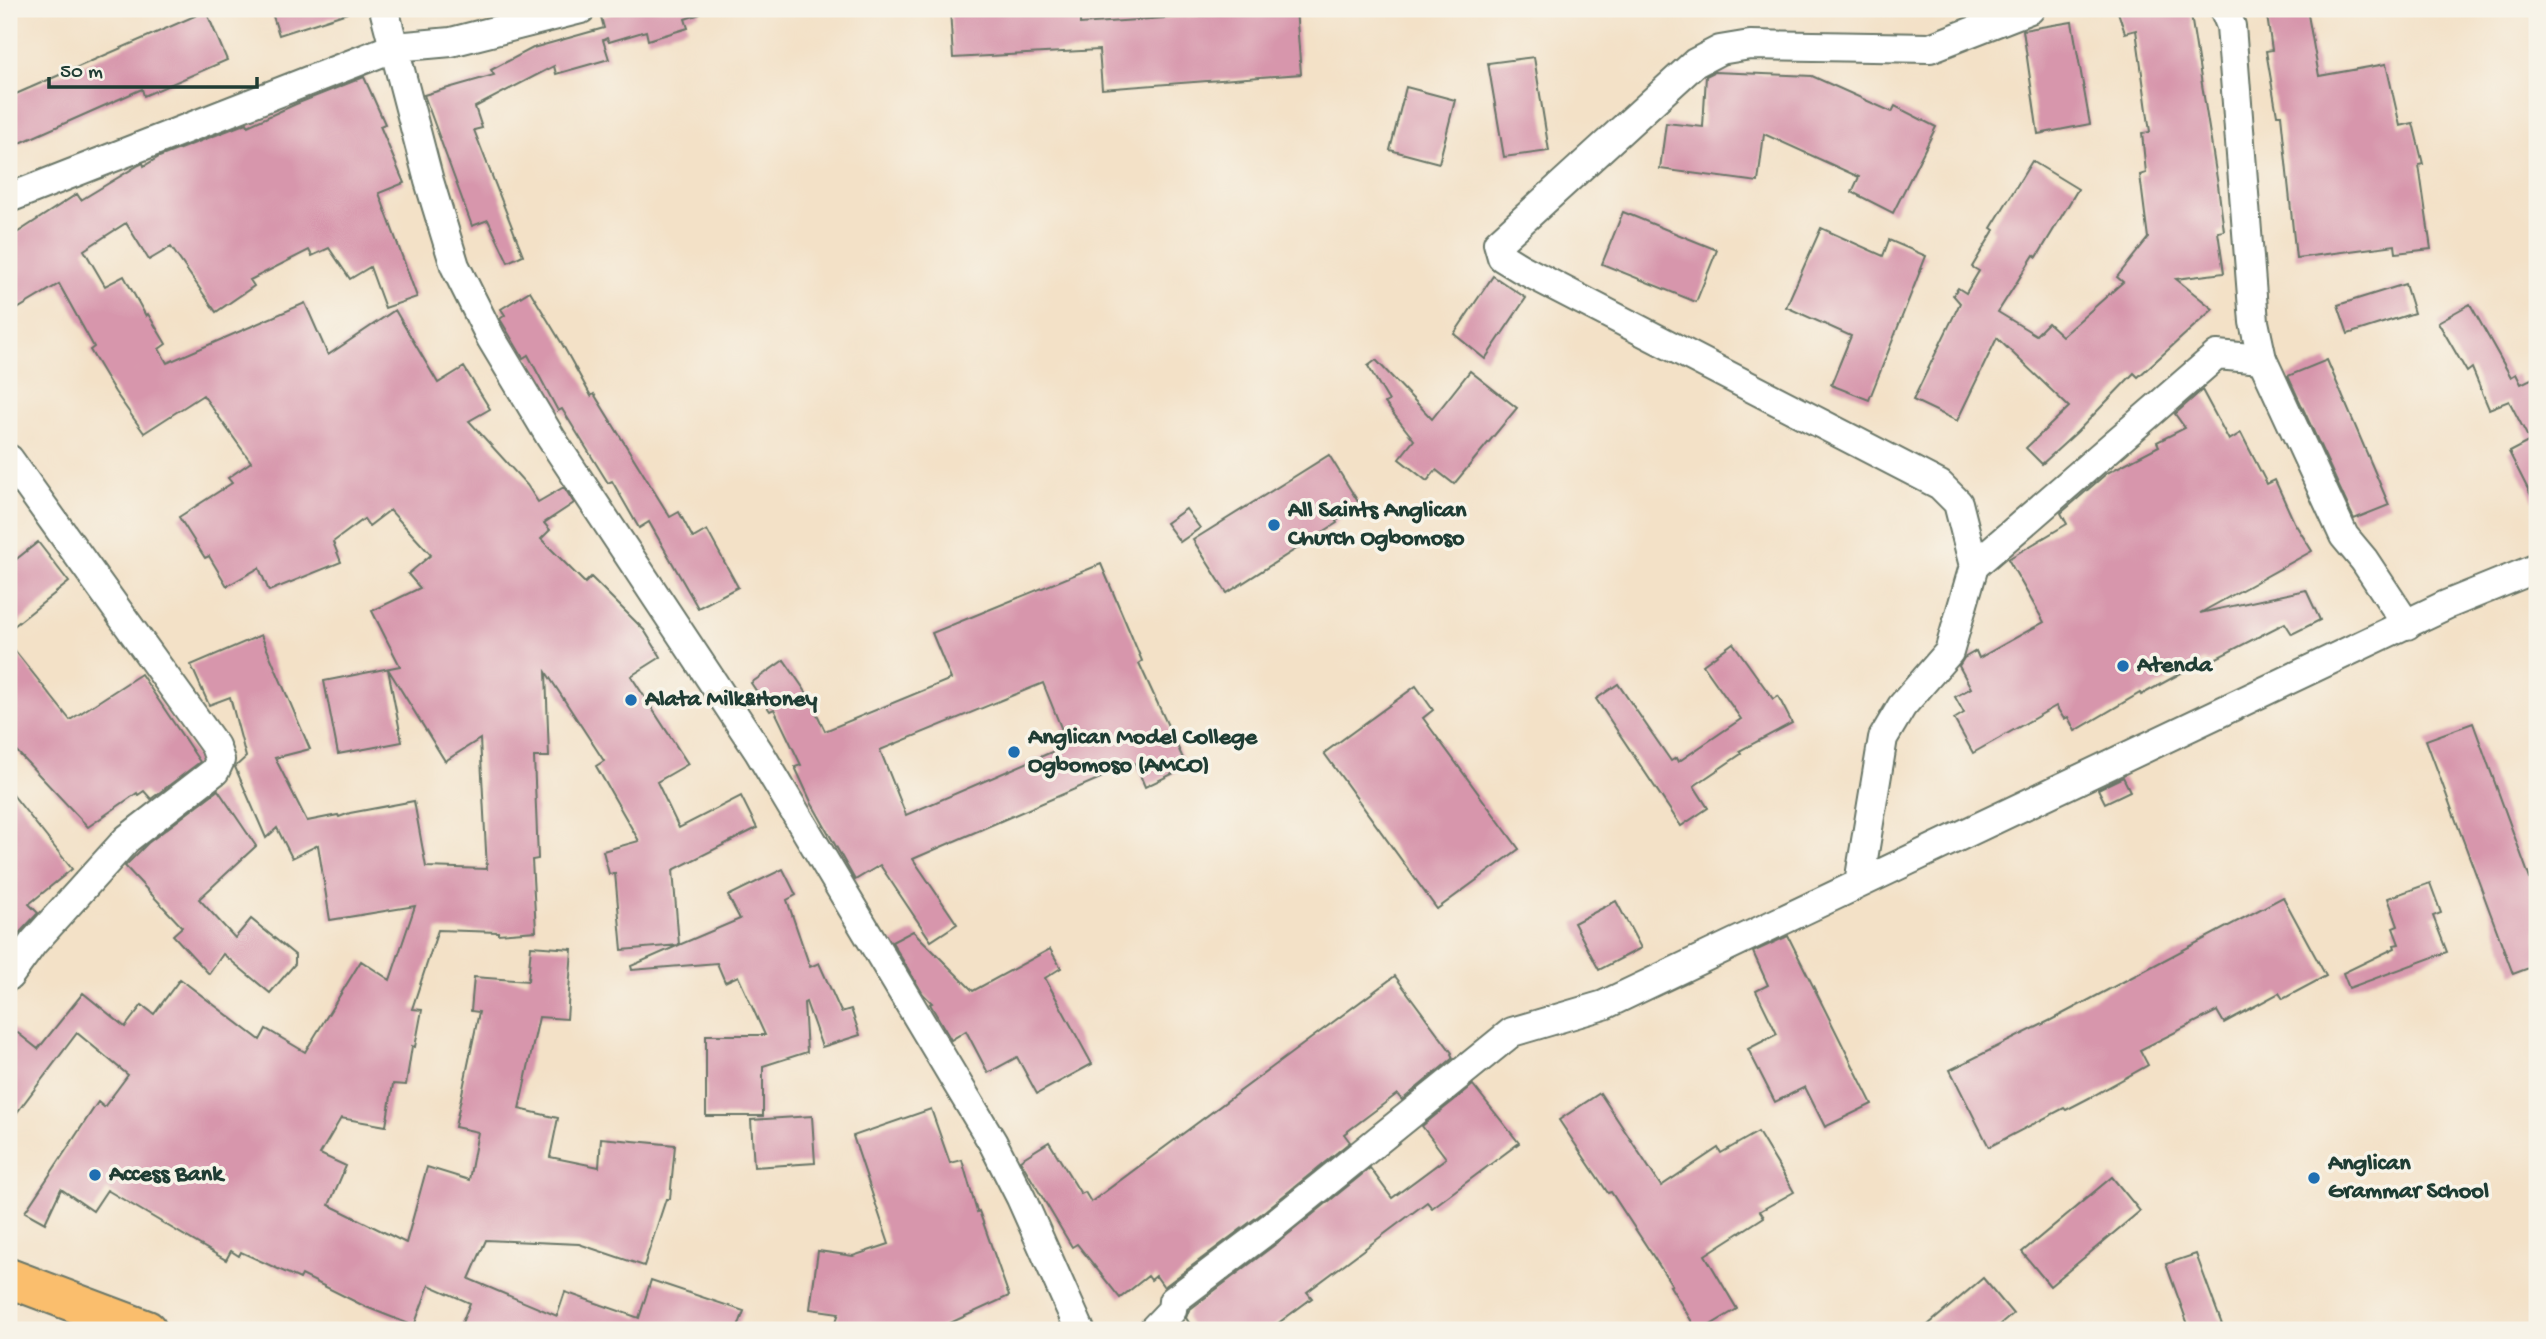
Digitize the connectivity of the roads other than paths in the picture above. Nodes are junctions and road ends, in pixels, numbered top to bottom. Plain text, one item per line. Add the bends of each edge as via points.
1 (384, 9) edge
2 (581, 9) edge
3 (2030, 9) edge
4 (2224, 9) edge
5 (395, 47) junction
6 (9, 198) edge
7 (2262, 359) junction
8 (9, 459) edge
9 (1974, 566) junction
10 (2537, 568) edge
11 (2407, 625) junction
12 (1859, 883) junction
13 (9, 976) edge
14 (9, 1278) edge
15 (147, 1330) edge
16 (1080, 1330) edge
17 (1153, 1330) edge

1 - 5 street
2 - 5 street via 451,42
3 - 9 street via 1930,48 1750,45 1720,50 1695,63 1498,243 1502,257 1520,268 1940,485 1958,503
4 - 7 street via 2231,26 2254,322
5 - 6 street
5 - 16 street via 455,266 491,338 551,438 759,752 993,1143
7 - 9 street via 2217,355
7 - 11 street via 2344,536
8 - 13 street via 215,746 220,760 215,771 127,839
9 - 12 street via 1949,652 1902,706 1883,738
10 - 11 street
11 - 12 street
12 - 17 street via 1604,1005 1512,1032 1271,1227 1184,1291
14 - 15 highway

